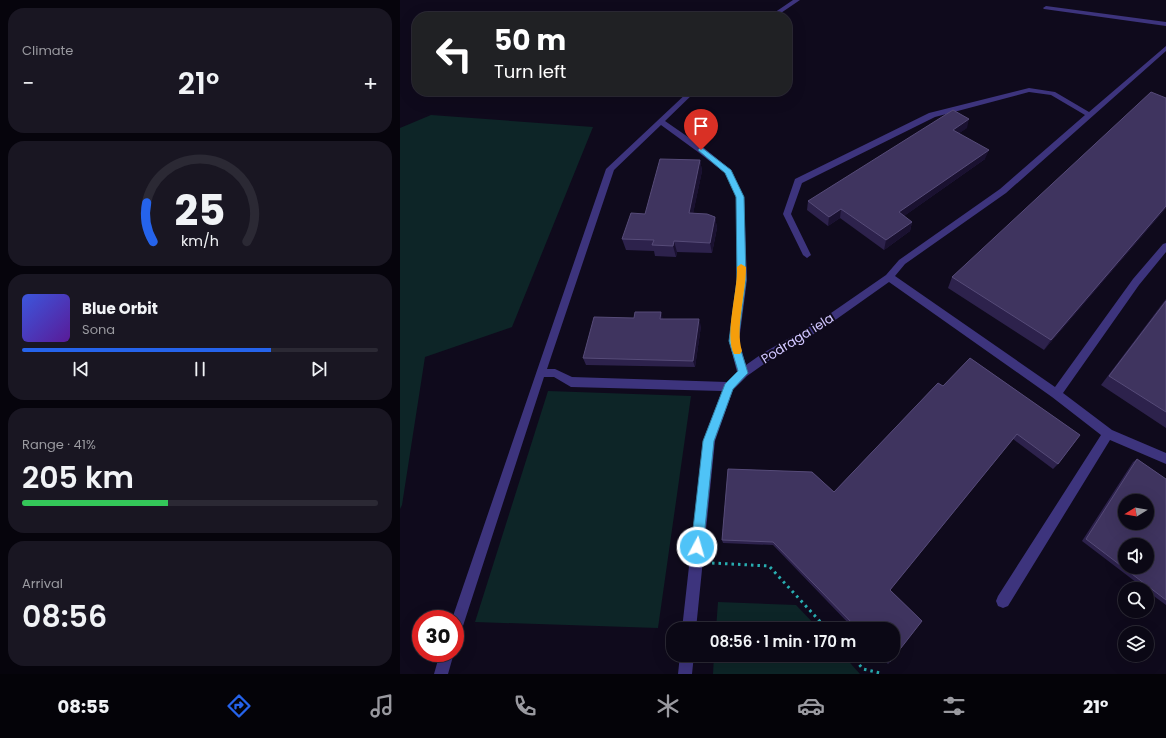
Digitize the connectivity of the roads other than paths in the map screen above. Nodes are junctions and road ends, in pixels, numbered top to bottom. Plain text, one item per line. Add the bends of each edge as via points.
1 (797, 0) edge
2 (1046, 8) dead end
3 (779, 12) edge
4 (1166, 24) edge
5 (1166, 48) edge
6 (688, 96) edge
7 (1090, 115) junction
8 (662, 122) junction
9 (1166, 246) edge
10 (807, 255) dead end
11 (889, 277) junction
12 (540, 373) junction
13 (743, 373) junction
14 (729, 387) junction
15 (1056, 394) junction
16 (1108, 434) junction
17 (1166, 459) edge
18 (1003, 601) dead end
19 (461, 610) edge
20 (690, 622) edge
21 (444, 662) edge
22 (686, 662) edge
23 (441, 674) edge
24 (685, 674) edge

1 - 3 street
2 - 4 street
5 - 7 street, Podraga iela
6 - 8 street
7 - 10 street via 1052,93 1029,90 932,115 798,182 787,214
7 - 11 street, Podraga iela via 1003,191 902,262
8 - 12 street via 610,170
8 - 13 street via 728,172 740,197 742,280 734,341
9 - 15 street via 1136,282
11 - 13 street, Podraga iela via 821,325
11 - 15 street
12 - 14 street via 554,373 571,382
12 - 19 street
13 - 14 street, Podraga iela
14 - 20 street, Podraga iela via 709,441
15 - 16 street
16 - 17 street
16 - 18 street
21 - 23 street
22 - 24 street

